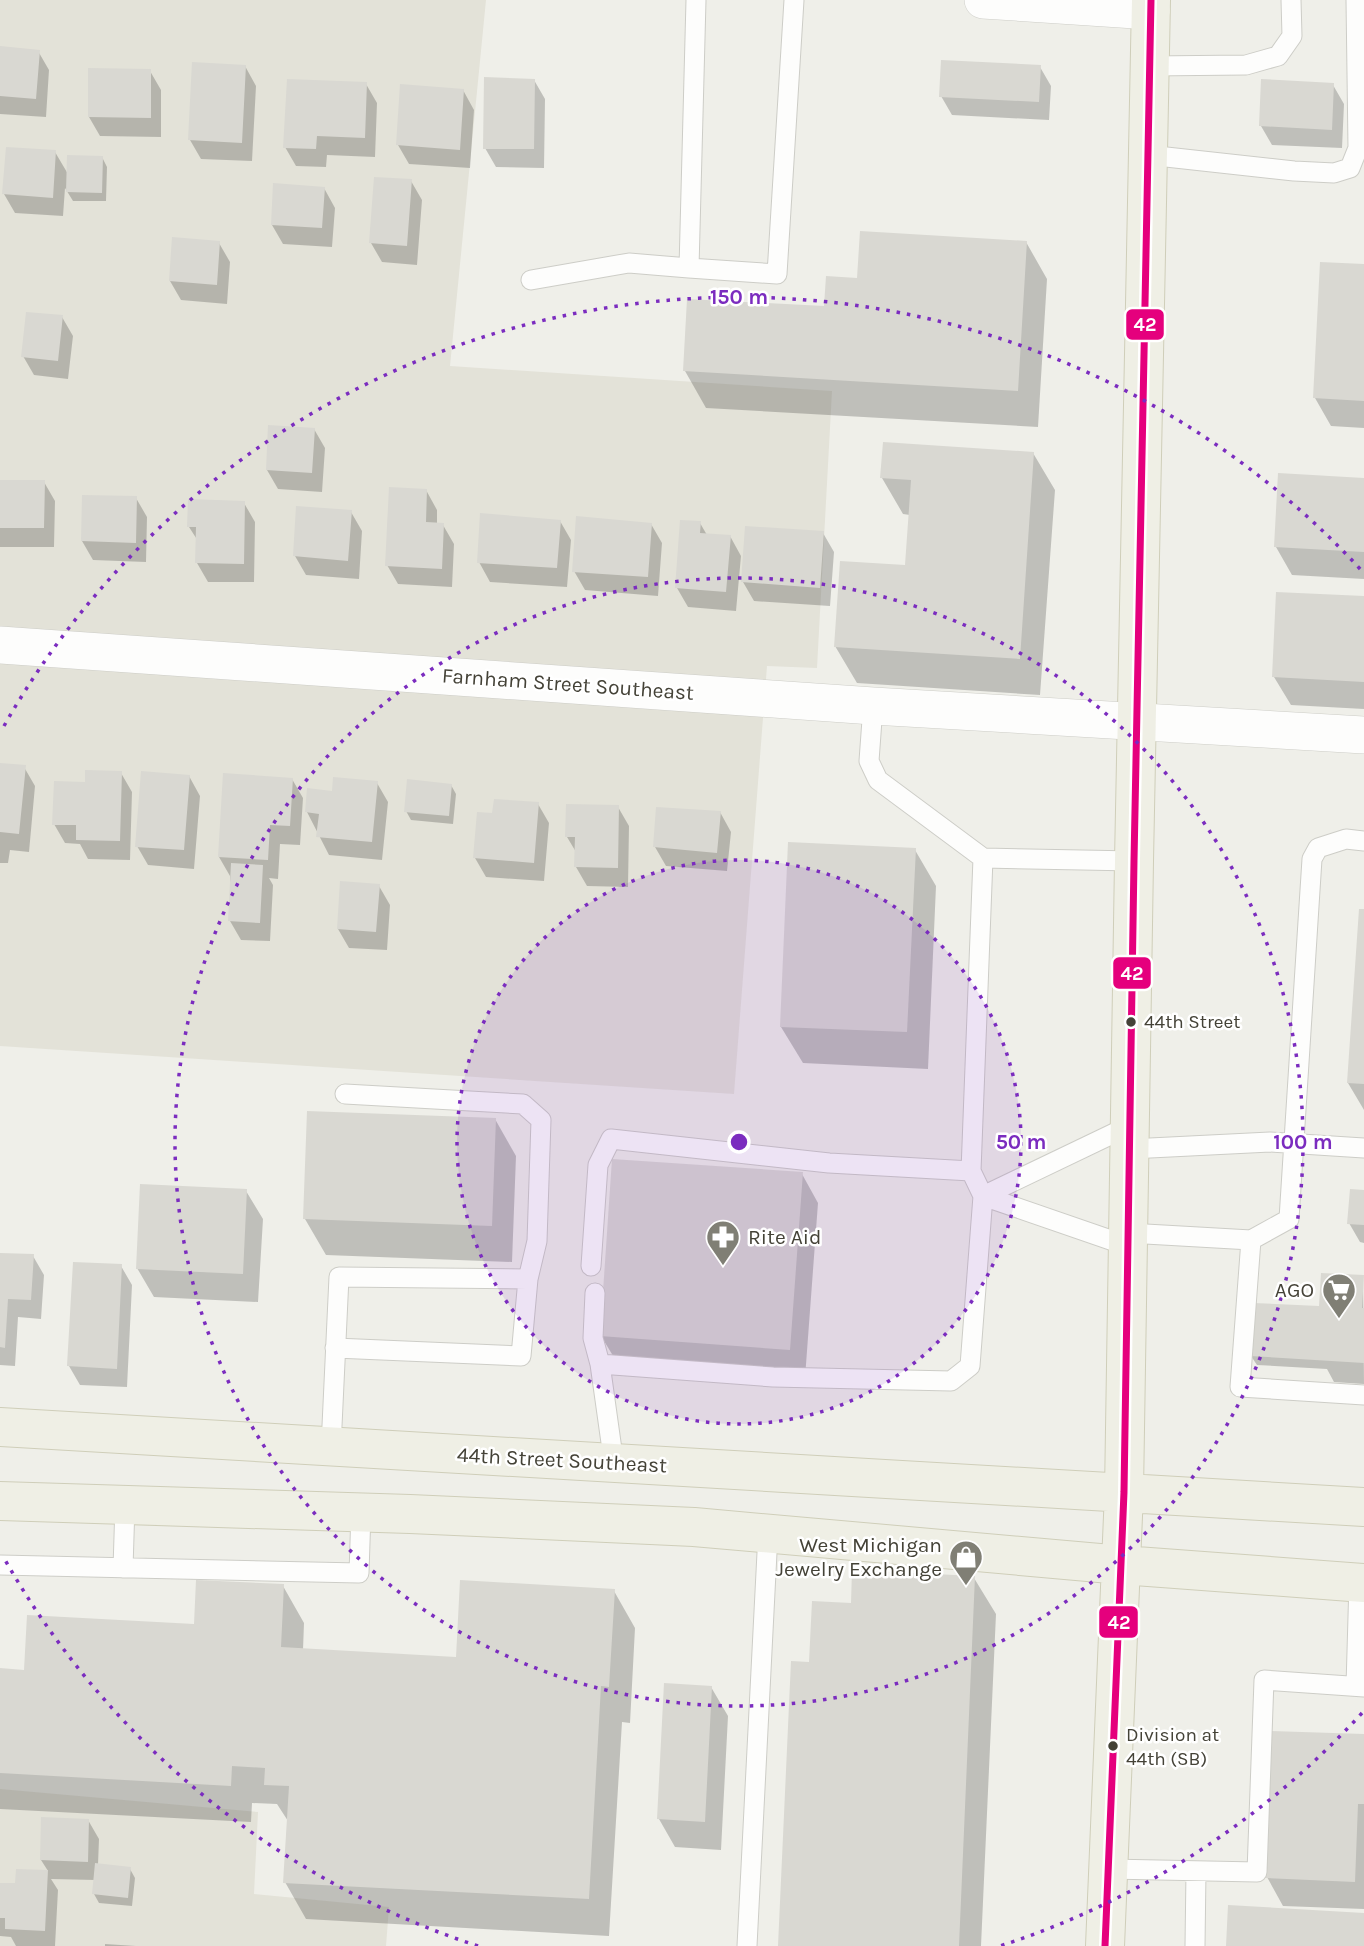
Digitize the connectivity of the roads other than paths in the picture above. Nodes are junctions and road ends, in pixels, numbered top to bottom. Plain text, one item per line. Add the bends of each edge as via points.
1 (696, 0) edge
2 (794, 0) edge
3 (983, 0) edge
4 (1292, 0) edge
5 (1356, 0) edge
6 (1151, 5) edge
7 (1150, 66) junction
8 (1148, 155) junction
9 (689, 268) junction
10 (531, 280) dead end
11 (0, 645) edge
12 (873, 706) junction
13 (1136, 721) junction
14 (1364, 735) edge
15 (1364, 841) edge
16 (983, 858) junction
17 (1134, 861) junction
18 (345, 1094) dead end
19 (1130, 1138) junction
20 (1292, 1143) junction
21 (1364, 1148) edge
22 (971, 1171) junction
23 (983, 1196) junction
24 (1128, 1240) junction
25 (1251, 1240) junction
26 (591, 1266) dead end
27 (528, 1279) junction
28 (595, 1293) dead end
29 (335, 1348) junction
30 (600, 1364) junction
31 (1364, 1395) edge
32 (0, 1427) edge
33 (331, 1447) junction
34 (614, 1464) junction
35 (1124, 1492) junction
36 (0, 1501) edge
37 (125, 1505) junction
38 (1364, 1507) edge
39 (361, 1512) junction
40 (768, 1533) junction
41 (0, 1565) edge
42 (1122, 1565) junction
43 (123, 1568) junction
44 (1362, 1582) edge
45 (1360, 1686) edge
46 (1109, 1870) junction
47 (1196, 1871) junction
48 (747, 1946) edge
49 (1105, 1946) edge
50 (1195, 1946) edge

1 - 9 lane
2 - 9 lane via 777,274
3 - 6 street
4 - 7 lane via 1292,36 1278,56 1246,65
5 - 8 lane via 1358,148 1350,168 1334,173 1294,171
6 - 7 main road
7 - 8 main road
8 - 13 main road
9 - 10 lane via 629,263
11 - 12 street, Farnham Street Southeast
12 - 13 street, Farnham Street Southeast
12 - 16 lane via 869,761 878,780
13 - 14 street, Farnham Street Southeast
13 - 17 main road
15 - 20 lane via 1346,839 1318,848 1312,859
16 - 17 lane
16 - 22 lane
17 - 19 main road
18 - 27 lane via 523,1104 541,1120 537,1241
19 - 20 lane
19 - 23 lane
19 - 24 main road
20 - 21 lane
20 - 25 lane via 1289,1219
22 - 23 lane
22 - 26 lane via 829,1163 611,1139 598,1166
23 - 24 lane
23 - 30 lane via 970,1366 951,1381 773,1377
24 - 25 lane
24 - 35 main road
25 - 31 lane via 1240,1387
27 - 29 lane via 339,1277
27 - 29 lane via 521,1356
28 - 30 lane via 593,1338
29 - 33 lane
30 - 34 lane
32 - 33 main road, 44th Street Southeast
33 - 34 main road, 44th Street Southeast
34 - 35 main road, 44th Street Southeast
35 - 38 main road, 44th Street Southeast
35 - 42 main road
36 - 37 main road
37 - 39 main road
37 - 43 lane
39 - 40 main road
39 - 43 lane via 359,1573
40 - 42 main road
40 - 48 lane
41 - 43 lane
42 - 44 main road
42 - 46 main road
44 - 45 lane
45 - 47 lane via 1264,1680 1257,1872
46 - 47 lane
46 - 49 main road
47 - 50 lane

